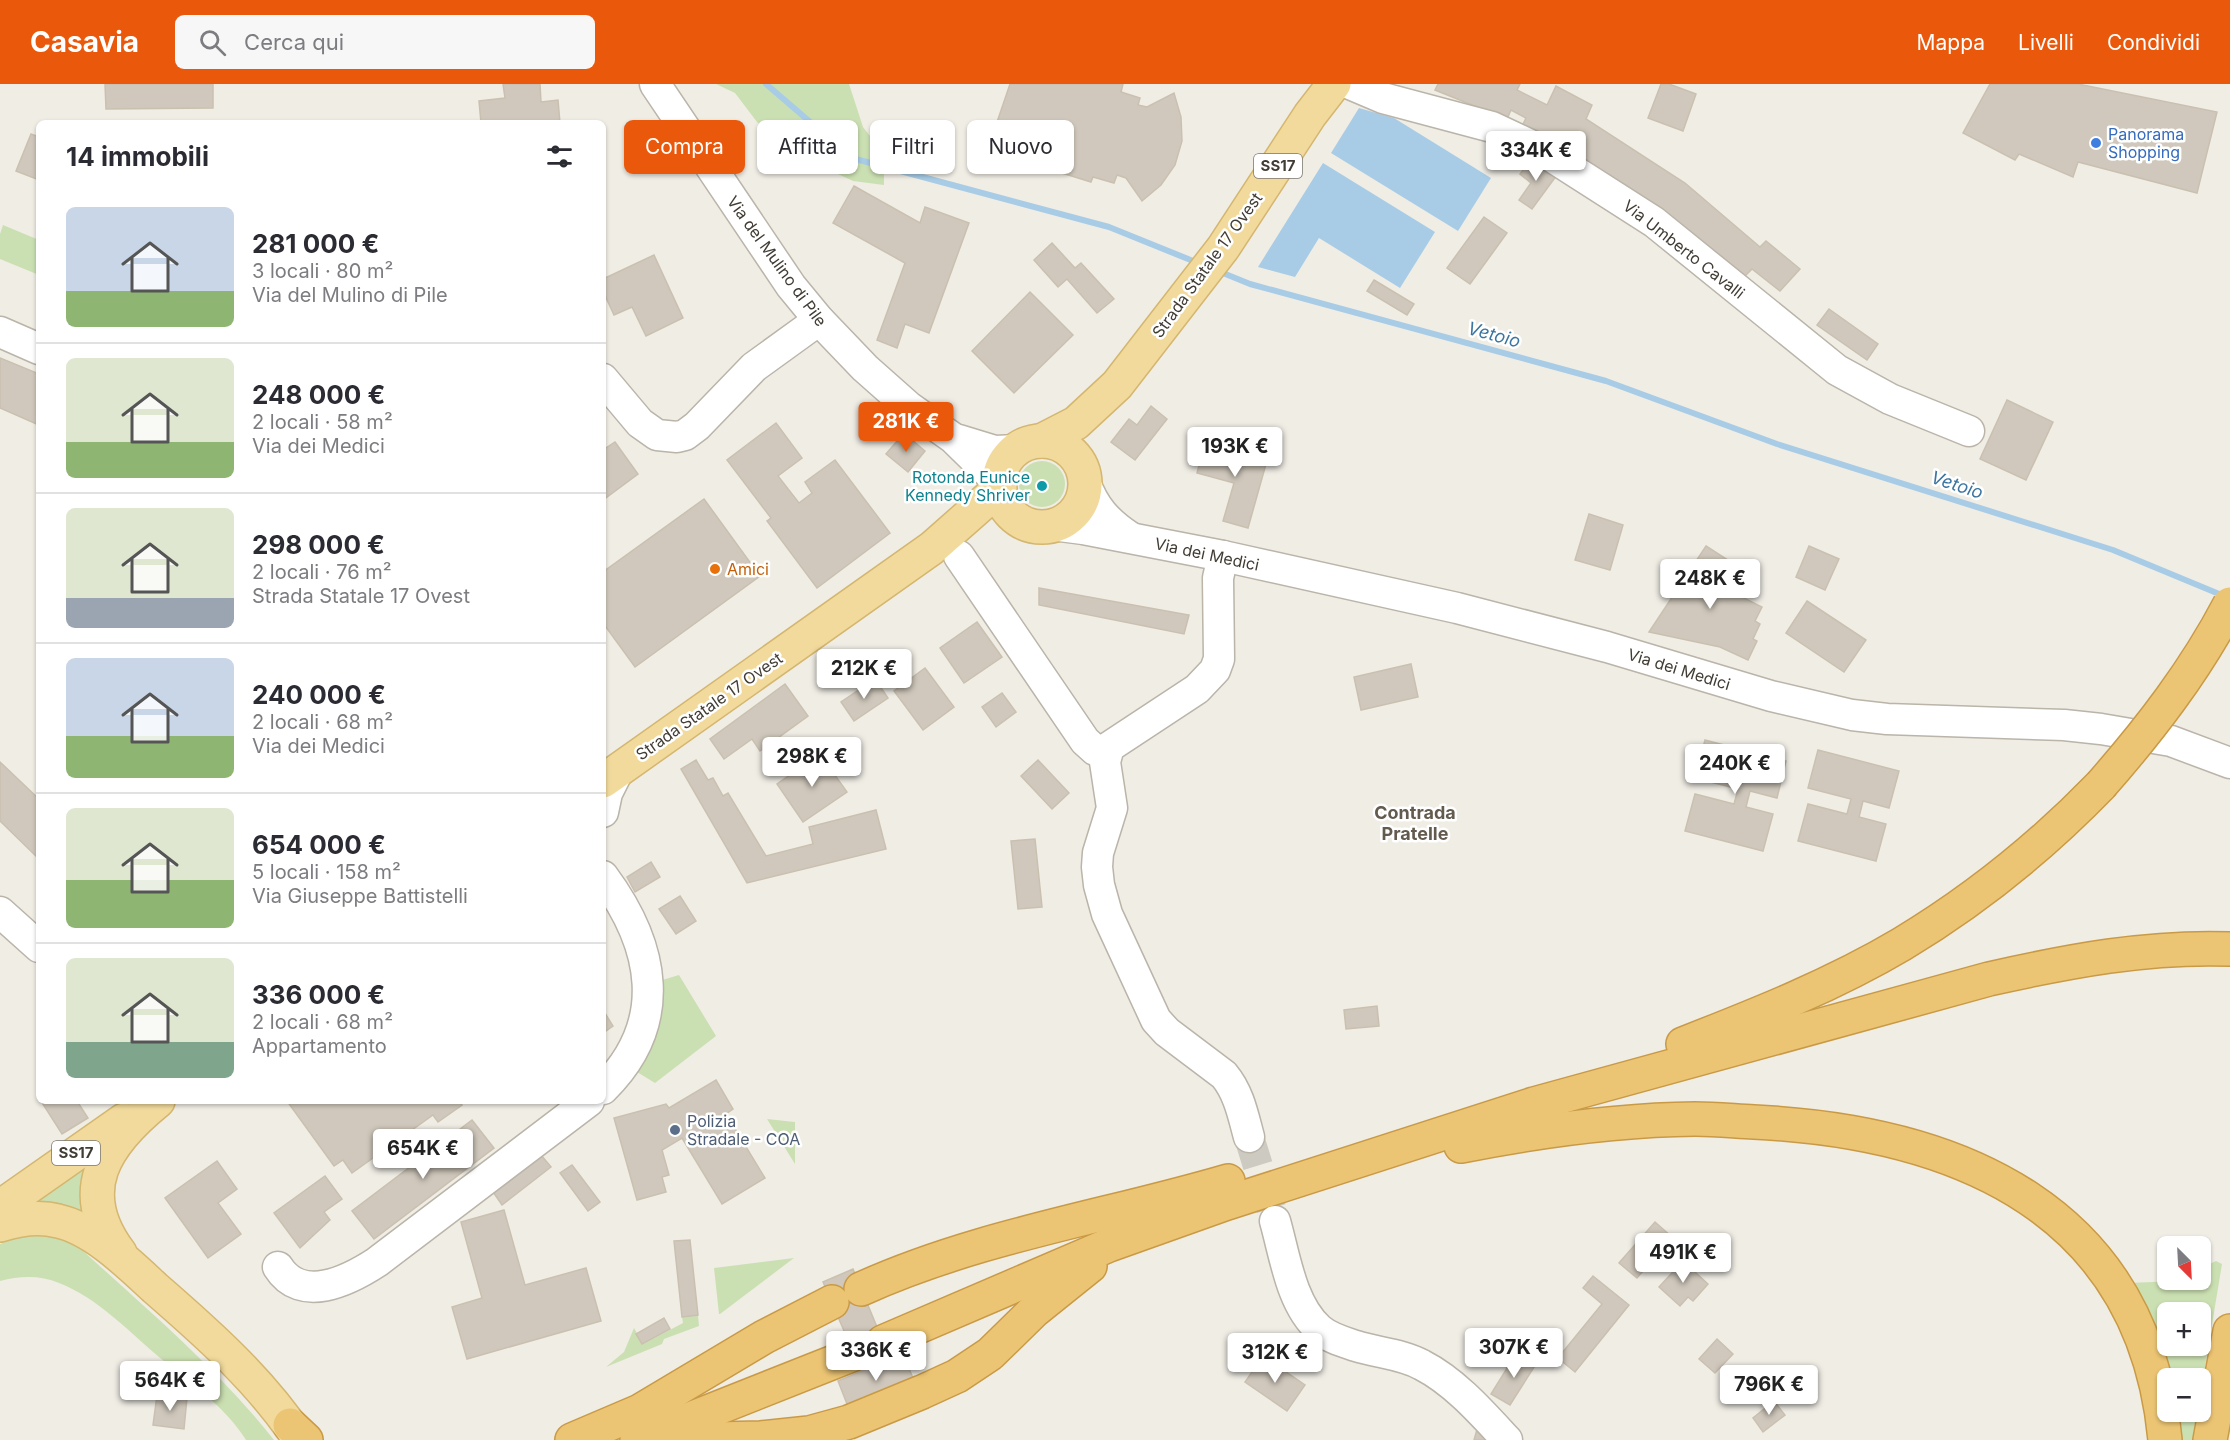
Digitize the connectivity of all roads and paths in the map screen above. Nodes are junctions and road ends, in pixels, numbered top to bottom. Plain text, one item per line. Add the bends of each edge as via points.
1 (655, 84) edge
2 (1334, 84) edge
3 (1350, 84) edge
4 (819, 320) junction
5 (0, 332) edge
6 (36, 348) edge
7 (606, 383) edge
8 (1117, 385) junction
9 (1969, 431) dead end
10 (953, 438) junction
11 (1029, 446) junction
12 (1084, 476) junction
13 (1000, 486) junction
14 (1040, 525) junction
15 (1132, 538) junction
16 (946, 552) junction
17 (1222, 556) junction
18 (2230, 604) edge
19 (1106, 754) junction
20 (2230, 763) edge
21 (611, 775) edge
22 (606, 798) edge
23 (608, 883) edge
24 (0, 912) edge
25 (36, 944) edge
26 (2230, 949) edge
27 (606, 1086) edge
28 (149, 1104) edge
29 (155, 1104) edge
30 (585, 1104) edge
31 (1249, 1137) tunnel mouth
32 (1291, 1173) junction
33 (0, 1207) edge
34 (1275, 1221) tunnel mouth
35 (1173, 1222) junction
36 (0, 1225) edge
37 (131, 1266) junction
38 (278, 1267) dead end
39 (2230, 1331) edge
40 (298, 1435) edge
41 (572, 1440) edge
42 (637, 1440) edge
43 (672, 1440) edge
44 (1507, 1440) edge
45 (2165, 1440) edge
46 (2210, 1440) edge

1 - 4 street, Via del Mulino di Pile via 791,286
2 - 8 main road, Strada Statale 17 Ovest / SS17 via 1223,248
3 - 9 street, Via Umberto Cavalli via 1392,101 1492,127 1543,151 1646,216 1837,370 1890,399
4 - 7 street via 754,367 685,435 657,435 640,423
4 - 10 street, Via del Mulino di Pile via 840,345 903,402
5 - 6 street
8 - 11 main road, Strada Statale 17 Ovest / SS17 via 1076,423
8 - 12 main road, Strada Statale 17 Ovest / SS17 via 1086,449
10 - 11 street, Via del Mulino di Pile via 995,451
10 - 13 street, Via del Mulino di Pile
11 - 12 main road via 1052,442 1067,449
11 - 13 main road, SS17 via 1004,465
12 - 14 main road, SS17 via 1084,493 1069,518
12 - 15 street, Via dei Medici via 1097,508
13 - 14 main road via 1014,516
13 - 16 main road, Strada Statale 17 Ovest / SS17
14 - 15 street, Via dei Medici
14 - 16 main road, Strada Statale 17 Ovest / SS17 via 984,529
15 - 17 street, Via dei Medici
16 - 19 street via 1085,741
16 - 21 main road, Strada Statale 17 Ovest / SS17
17 - 19 street via 1218,578 1219,659 1215,670 1197,689 1114,742
17 - 20 street, Via dei Medici via 1457,608 1829,711 1887,719 2102,729 2171,741
18 - 32 highway, bridge via 2166,706 2101,785 2064,823 1987,887 1901,944 1795,998 1676,1046
19 - 31 street via 1112,808 1097,867 1107,914 1156,1020 1224,1075 1239,1101
21 - 22 street
23 - 27 street via 640,947 649,997 635,1048
24 - 25 street
26 - 32 highway via 2126,953 1989,979
28 - 33 main road, SS17
29 - 37 main road via 113,1146 99,1180 97,1206 102,1225
30 - 38 street via 358,1273 335,1283 309,1287 292,1282
32 - 35 highway
32 - 41 highway via 1139,1206 917,1265 846,1295 764,1337 640,1411
32 - 45 highway via 1616,1124 1696,1119 1825,1128 1909,1145 1983,1172 2028,1197 2071,1232 2100,1264 2120,1291 2138,1327 2153,1368
34 - 44 street via 1300,1303 1320,1330 1355,1346 1421,1364 1461,1394
35 - 42 highway
35 - 43 highway via 1096,1262 1047,1299 990,1354 940,1384 849,1422 809,1433
36 - 37 main road via 22,1219 60,1221 96,1239
37 - 40 main road via 229,1355
39 - 46 highway

